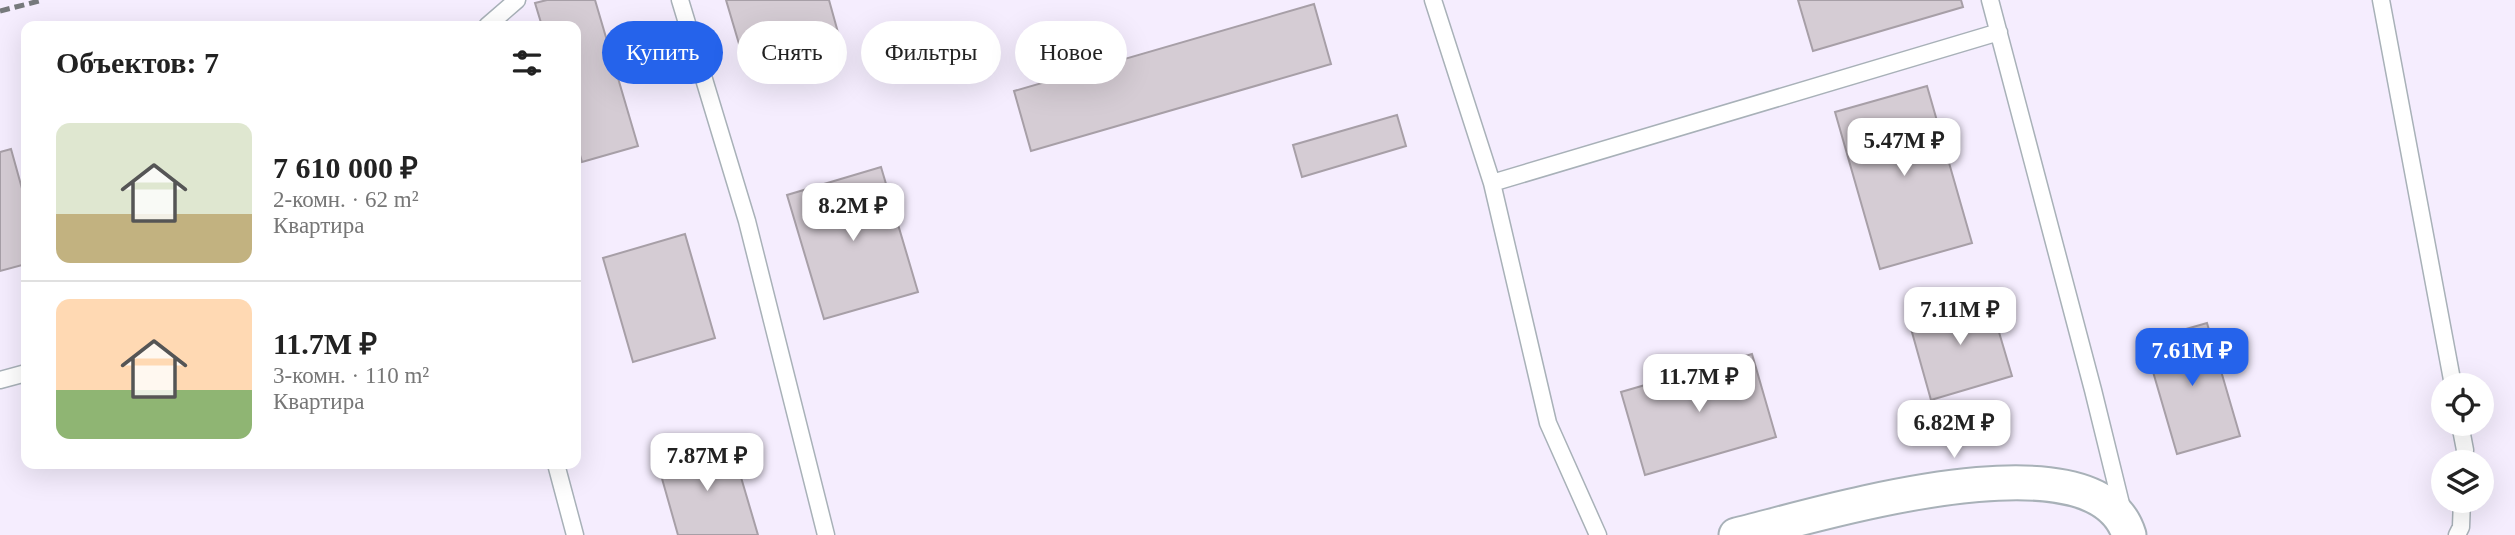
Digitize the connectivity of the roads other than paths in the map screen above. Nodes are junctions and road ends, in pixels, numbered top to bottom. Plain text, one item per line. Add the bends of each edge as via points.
1 (517, 0) edge
2 (680, 0) edge
3 (1433, 0) edge
4 (1990, 0) edge
5 (2381, 0) edge
6 (493, 21) edge
7 (1999, 32) junction
8 (1492, 183) junction
9 (2451, 373) edge
10 (21, 374) edge
11 (0, 380) edge
12 (557, 469) edge
13 (2461, 513) edge
14 (2127, 528) edge
15 (575, 535) edge
16 (826, 535) edge
17 (1598, 535) edge
18 (1736, 535) edge
19 (2457, 535) edge

1 - 6 lane
2 - 16 lane via 747,221
3 - 8 lane
4 - 7 lane
5 - 9 lane
7 - 8 lane
7 - 14 lane
8 - 17 lane via 1548,423
10 - 11 lane
12 - 15 lane
13 - 19 lane
14 - 18 street via 2096,497 2057,485 2008,482 1924,490

